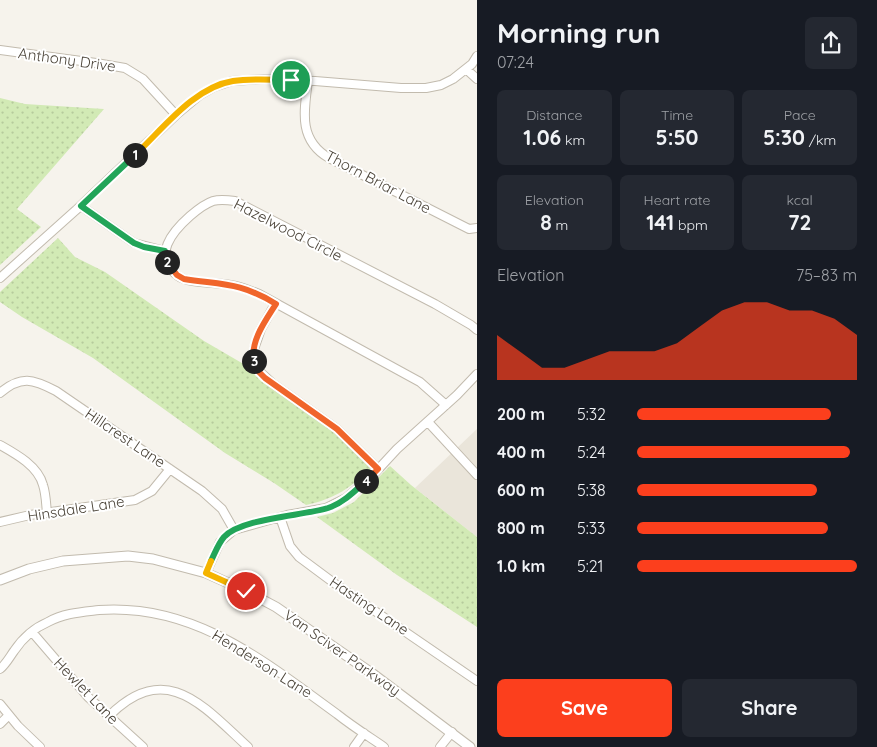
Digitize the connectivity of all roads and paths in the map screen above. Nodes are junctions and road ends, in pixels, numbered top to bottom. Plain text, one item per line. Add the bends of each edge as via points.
1 (0, 50) edge
2 (477, 56) edge
3 (466, 69) junction
4 (477, 79) edge
5 (308, 81) junction
6 (176, 115) junction
7 (81, 206) junction
8 (477, 228) edge
9 (165, 251) junction
10 (0, 278) edge
11 (276, 304) junction
12 (477, 330) edge
13 (477, 374) edge
14 (0, 393) edge
15 (446, 405) junction
16 (428, 422) junction
17 (0, 445) edge
18 (170, 469) junction
19 (378, 469) junction
20 (477, 474) edge
21 (47, 513) junction
22 (280, 517) junction
23 (0, 522) edge
24 (234, 530) junction
25 (206, 573) junction
26 (0, 580) edge
27 (32, 632) junction
28 (0, 669) edge
29 (477, 681) edge
30 (0, 704) edge
31 (8, 715) junction
32 (109, 716) junction
33 (0, 724) edge
34 (452, 732) junction
35 (364, 733) junction
36 (40, 747) edge
37 (144, 747) edge
38 (248, 747) edge
39 (354, 747) edge
40 (384, 747) edge
41 (440, 747) edge
42 (470, 747) edge

1 - 6 street, Anthony Drive via 125,68 143,79
2 - 3 street
3 - 4 street
3 - 5 street via 445,84 426,88
5 - 6 street via 250,79 228,82 209,89
5 - 8 street, Thorn Briar Lane via 305,125 316,149 469,229
6 - 7 street
7 - 9 street via 134,243
7 - 10 street
9 - 11 street via 167,262 184,279 242,287
9 - 12 street, Hazelwood Circle via 173,234 200,208 212,201 235,201
11 - 15 street via 420,382
11 - 19 street via 254,349 259,372 337,429
13 - 15 street
14 - 18 street, Hillcrest Lane via 20,381 41,383
15 - 16 street
16 - 19 street
16 - 20 street
17 - 21 street via 40,476
18 - 21 street, Hinsdale Lane via 152,491 135,500
18 - 24 street, Hillcrest Lane via 216,503
19 - 22 street via 352,493 330,507
21 - 23 street, Hinsdale Lane
22 - 24 street
22 - 29 street, Hasting Lane via 287,540 298,557
24 - 25 street via 220,542
25 - 26 street, Van Sciver Parkway via 128,556 63,561
25 - 34 street, Van Sciver Parkway via 276,607
27 - 28 street, Henderson Lane
27 - 32 street, Hewlet Lane via 88,697
27 - 35 street, Henderson Lane via 56,618 84,611 145,613 192,623 218,634 261,660
30 - 31 street
31 - 33 street
31 - 36 street
32 - 37 street, Hewlet Lane
32 - 38 street via 136,695 152,691 182,693 195,700
34 - 41 street
34 - 42 street, Van Sciver Parkway
35 - 39 street
35 - 40 street, Henderson Lane

